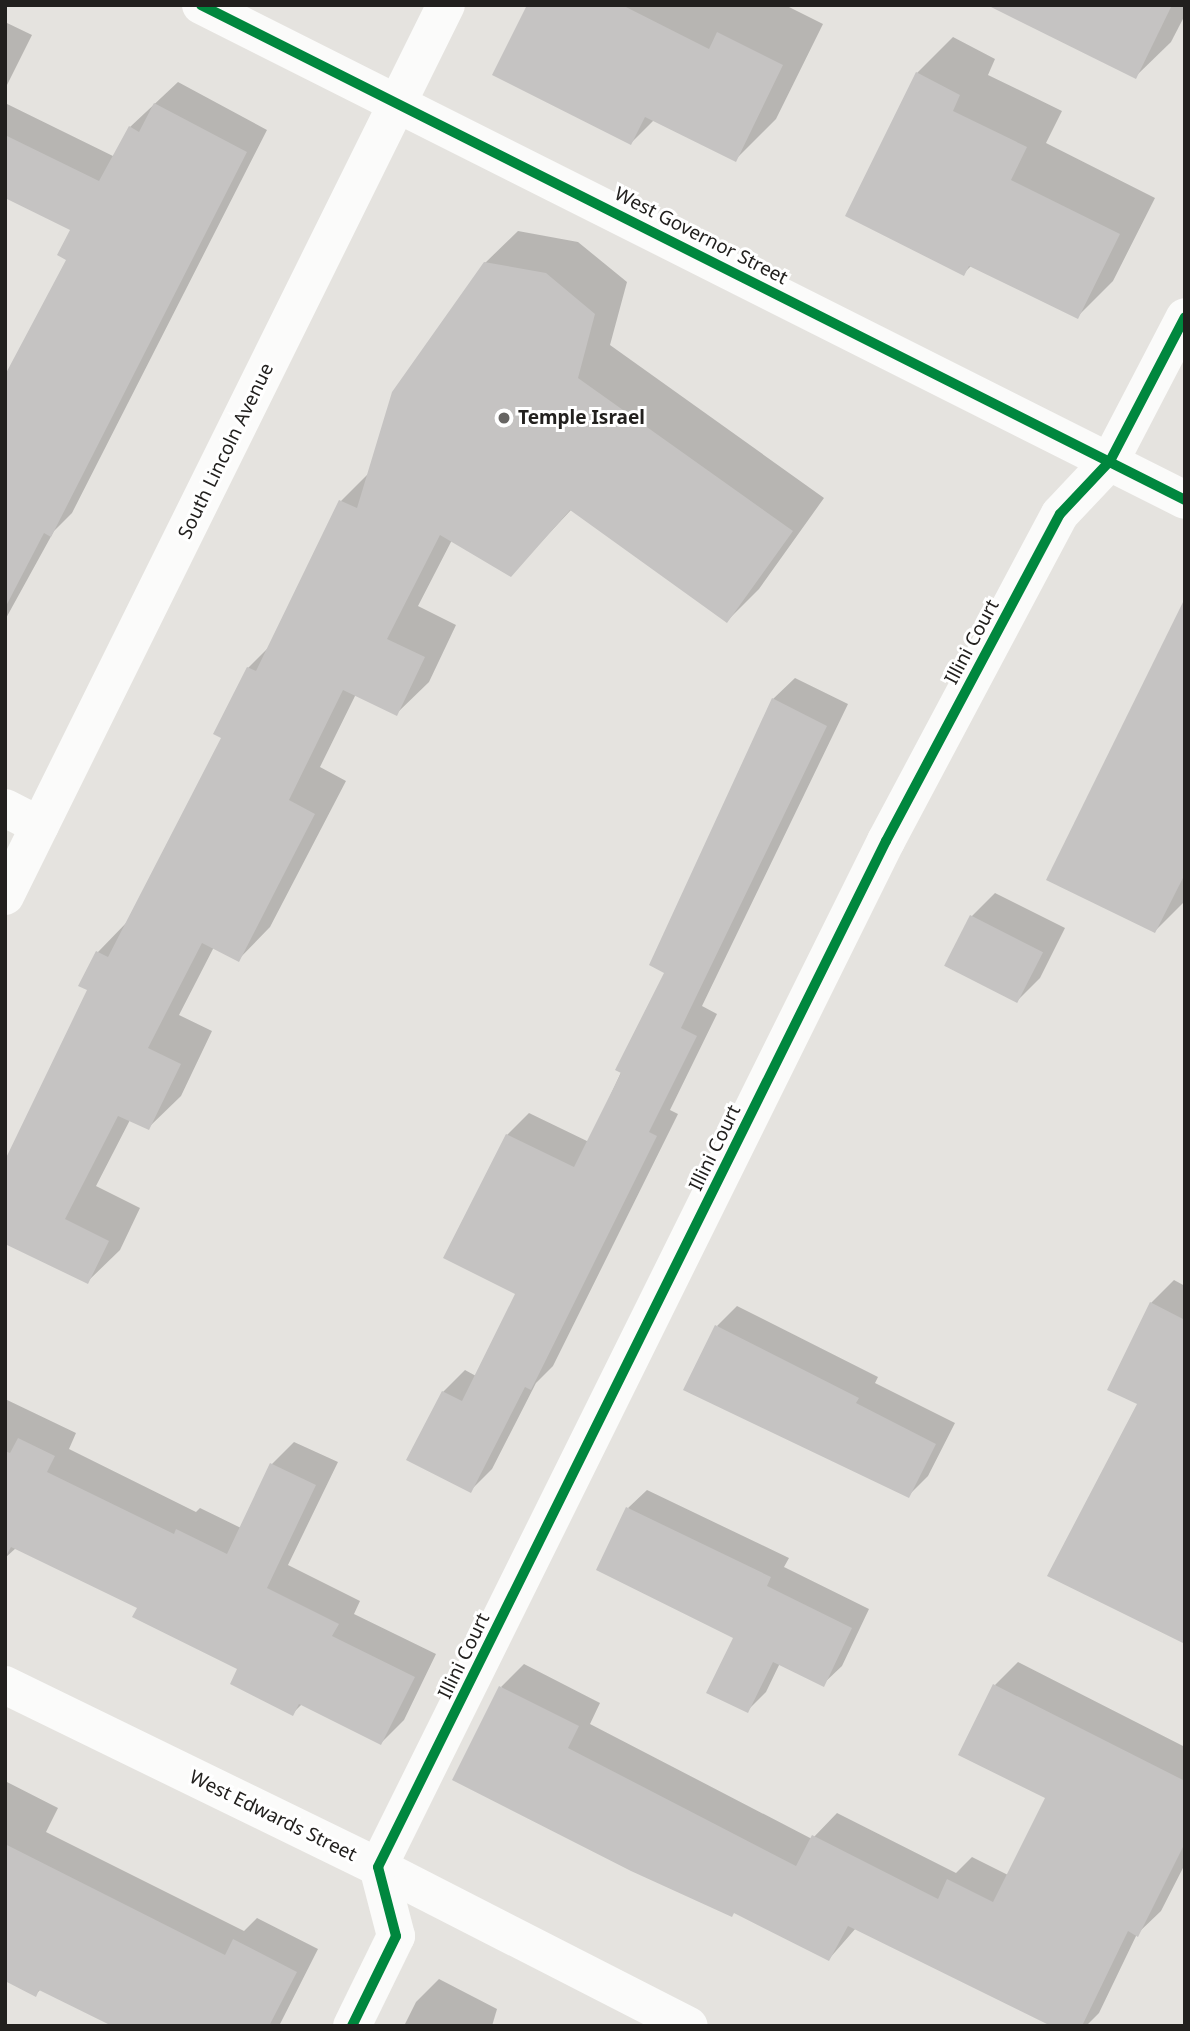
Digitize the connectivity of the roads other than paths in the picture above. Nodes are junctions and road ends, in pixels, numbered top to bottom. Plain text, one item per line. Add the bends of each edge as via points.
1 (201, 5) edge
2 (446, 5) edge
3 (399, 103) junction
4 (1185, 317) edge
5 (1110, 461) junction
6 (1185, 500) edge
7 (5, 808) edge
8 (40, 826) junction
9 (5, 896) edge
10 (5, 1685) edge
11 (379, 1867) junction
12 (352, 2026) edge
13 (689, 2026) edge

1 - 3 street, West Governor Street
2 - 3 street, South Lincoln Avenue
3 - 5 street, West Governor Street
3 - 8 street, South Lincoln Avenue
4 - 5 street, Illini Court
5 - 6 street, West Governor Street
5 - 11 street, Illini Court via 1060,514 886,841
7 - 8 street
8 - 9 street, South Lincoln Avenue
10 - 11 street, West Edwards Street
11 - 12 street via 396,1936
11 - 13 street, West Edwards Street

